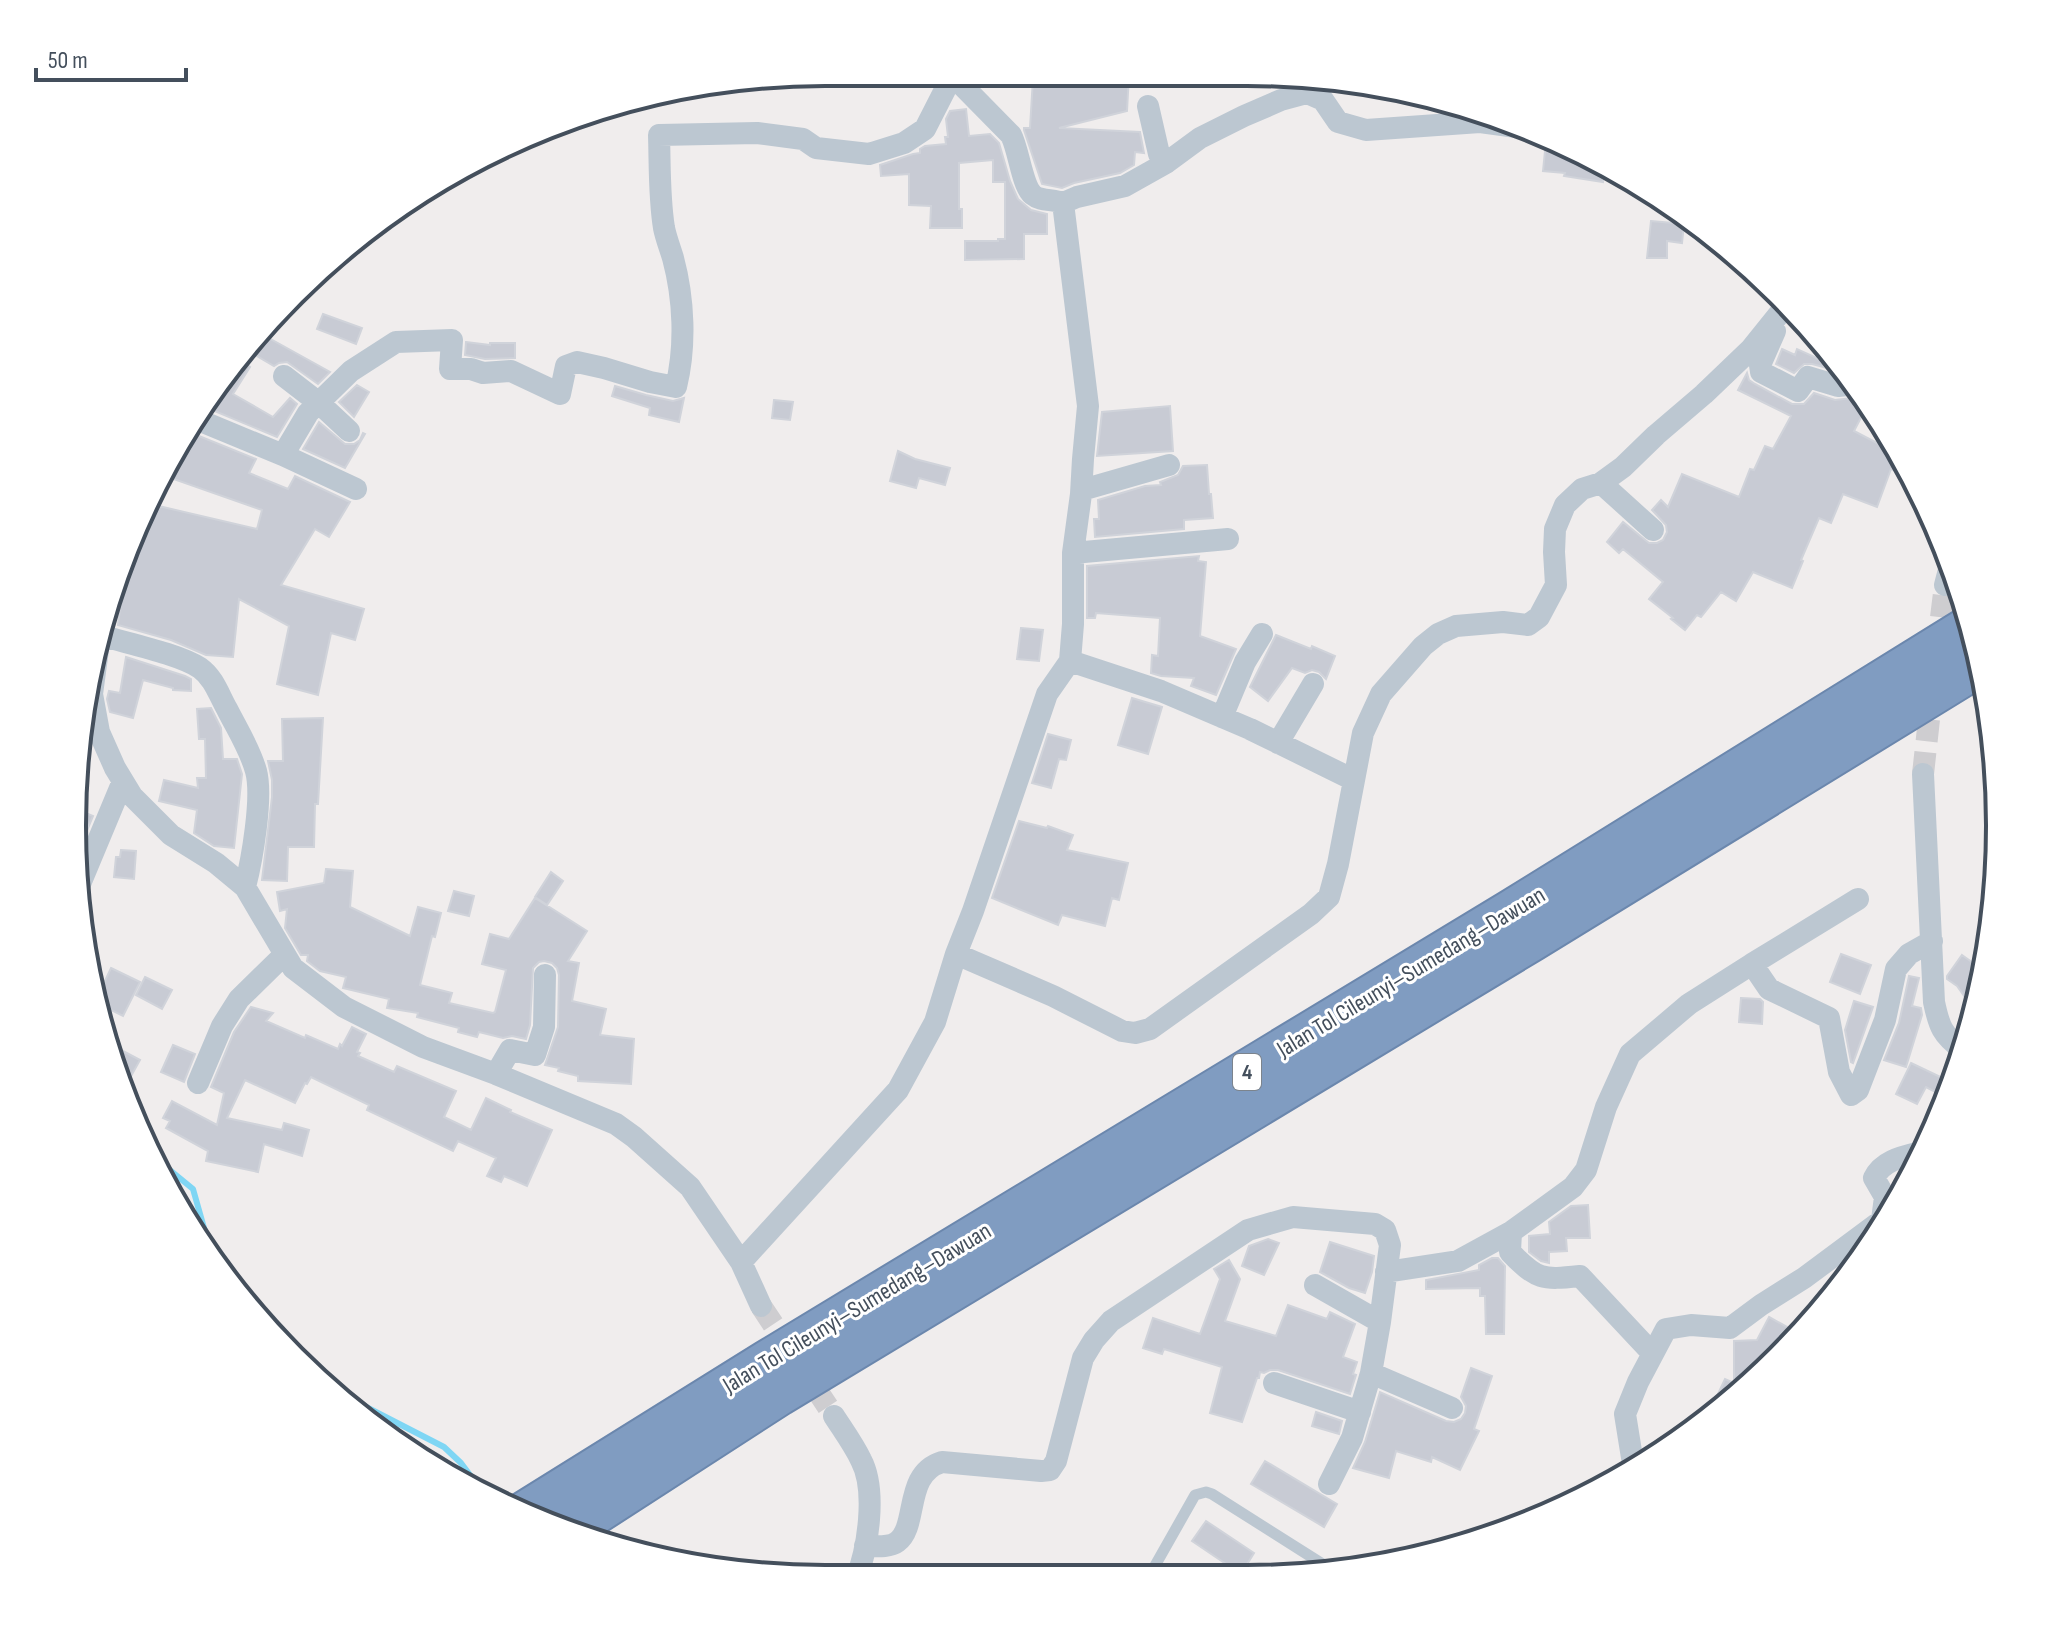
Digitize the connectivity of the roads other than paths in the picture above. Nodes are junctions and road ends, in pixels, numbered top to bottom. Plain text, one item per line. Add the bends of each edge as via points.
1 (945, 86) edge
2 (963, 86) edge
3 (1148, 106) dead end
4 (1475, 122) edge
5 (1166, 163) junction
6 (1063, 203) junction
7 (1778, 315) edge
8 (284, 376) dead end
9 (1841, 386) edge
10 (319, 403) junction
11 (206, 423) edge
12 (349, 431) dead end
13 (283, 455) junction
14 (1169, 465) dead end
15 (1601, 483) junction
16 (356, 489) dead end
17 (1082, 490) junction
18 (1653, 530) dead end
19 (1228, 539) dead end
20 (1073, 553) junction
21 (112, 632) edge
22 (1961, 633) edge
23 (1262, 634) dead end
24 (1070, 661) junction
25 (1970, 671) edge
26 (1313, 684) dead end
27 (95, 711) edge
28 (1222, 717) junction
29 (1278, 743) junction
30 (1923, 774) tunnel mouth
31 (1354, 780) junction
32 (123, 781) junction
33 (88, 866) edge
34 (245, 887) junction
35 (1858, 899) dead end
36 (1932, 941) junction
37 (956, 954) junction
38 (284, 955) junction
39 (1752, 964) junction
40 (545, 975) dead end
41 (1953, 1043) edge
42 (496, 1074) junction
43 (198, 1083) dead end
44 (1908, 1156) edge
45 (1885, 1198) edge
46 (1511, 1232) junction
47 (1861, 1235) edge
48 (741, 1262) junction
49 (1386, 1272) junction
50 (1315, 1285) dead end
51 (761, 1306) tunnel mouth
52 (1380, 1322) junction
53 (1653, 1354) junction
54 (1371, 1373) junction
55 (1274, 1383) dead end
56 (1452, 1408) dead end
57 (1360, 1412) junction
58 (834, 1416) tunnel mouth
59 (1632, 1456) edge
60 (1329, 1484) dead end
61 (536, 1506) edge
62 (580, 1523) edge
63 (865, 1546) junction
64 (1318, 1561) edge
65 (861, 1565) edge
66 (1155, 1565) edge

1 - 10 street via 925,129 904,143 869,154 757,133 659,135 660,195 682,317 676,387 577,362 566,366 560,394 511,371 450,369 452,340 396,342 351,371
2 - 6 street via 1011,135 1031,194
3 - 5 street
4 - 5 street via 1366,130 1338,122 1323,100 1307,93 1200,138
5 - 6 street via 1125,186
6 - 17 street via 1088,406
7 - 9 street via 1761,372 1798,391 1808,377
7 - 15 street via 1704,394
8 - 10 street
10 - 12 street
10 - 13 street
11 - 13 street
13 - 16 street
14 - 17 street
15 - 18 street
15 - 31 street via 1582,489 1565,505 1555,529 1556,585 1539,617 1528,625 1456,626 1423,646 1381,694 1363,733
17 - 20 street
19 - 20 street
20 - 24 street
21 - 34 street via 199,668 212,680 257,775 257,816
22 - 61 highway, Jalan Tol Cileunyi–Sumedang–Dawuan / 4
23 - 28 street
24 - 28 street
24 - 37 street via 1047,694
25 - 62 highway, Jalan Tol Cileunyi–Sumedang–Dawuan / 4 via 792,1385
26 - 29 street
27 - 32 street via 99,732
28 - 29 street
29 - 31 street
30 - 36 street
31 - 37 street via 1329,897 1150,1029 1122,1031
32 - 33 street
32 - 34 street via 171,835
34 - 38 street
35 - 39 street
36 - 39 street via 1896,969 1885,1020 1858,1090 1851,1095 1839,1072 1829,1018 1769,989
36 - 41 street via 1939,1026
37 - 48 street via 935,1022 898,1090
38 - 42 street via 344,1007 423,1047
38 - 43 street via 239,999
39 - 46 street via 1689,1004 1630,1054 1586,1170 1573,1187
40 - 42 street via 544,1027 535,1055 510,1050
42 - 48 street via 616,1124 634,1137 690,1187
44 - 45 street via 1890,1162 1874,1178
46 - 49 street via 1458,1261
46 - 53 street via 1510,1252 1527,1269 1557,1279 1580,1276
47 - 53 street via 1730,1328 1666,1329
48 - 51 street
49 - 52 street
49 - 63 street via 1390,1245 1385,1230 1375,1224 1293,1217 1248,1230 1111,1321 1094,1340 1083,1358 1050,1470 932,1465 918,1485 898,1542
50 - 52 street
52 - 54 street
53 - 59 street via 1625,1414
54 - 56 street
54 - 57 street
55 - 57 street
57 - 60 street
58 - 63 street via 863,1461 869,1484
63 - 65 street
64 - 66 lane via 1206,1492 1195,1495

